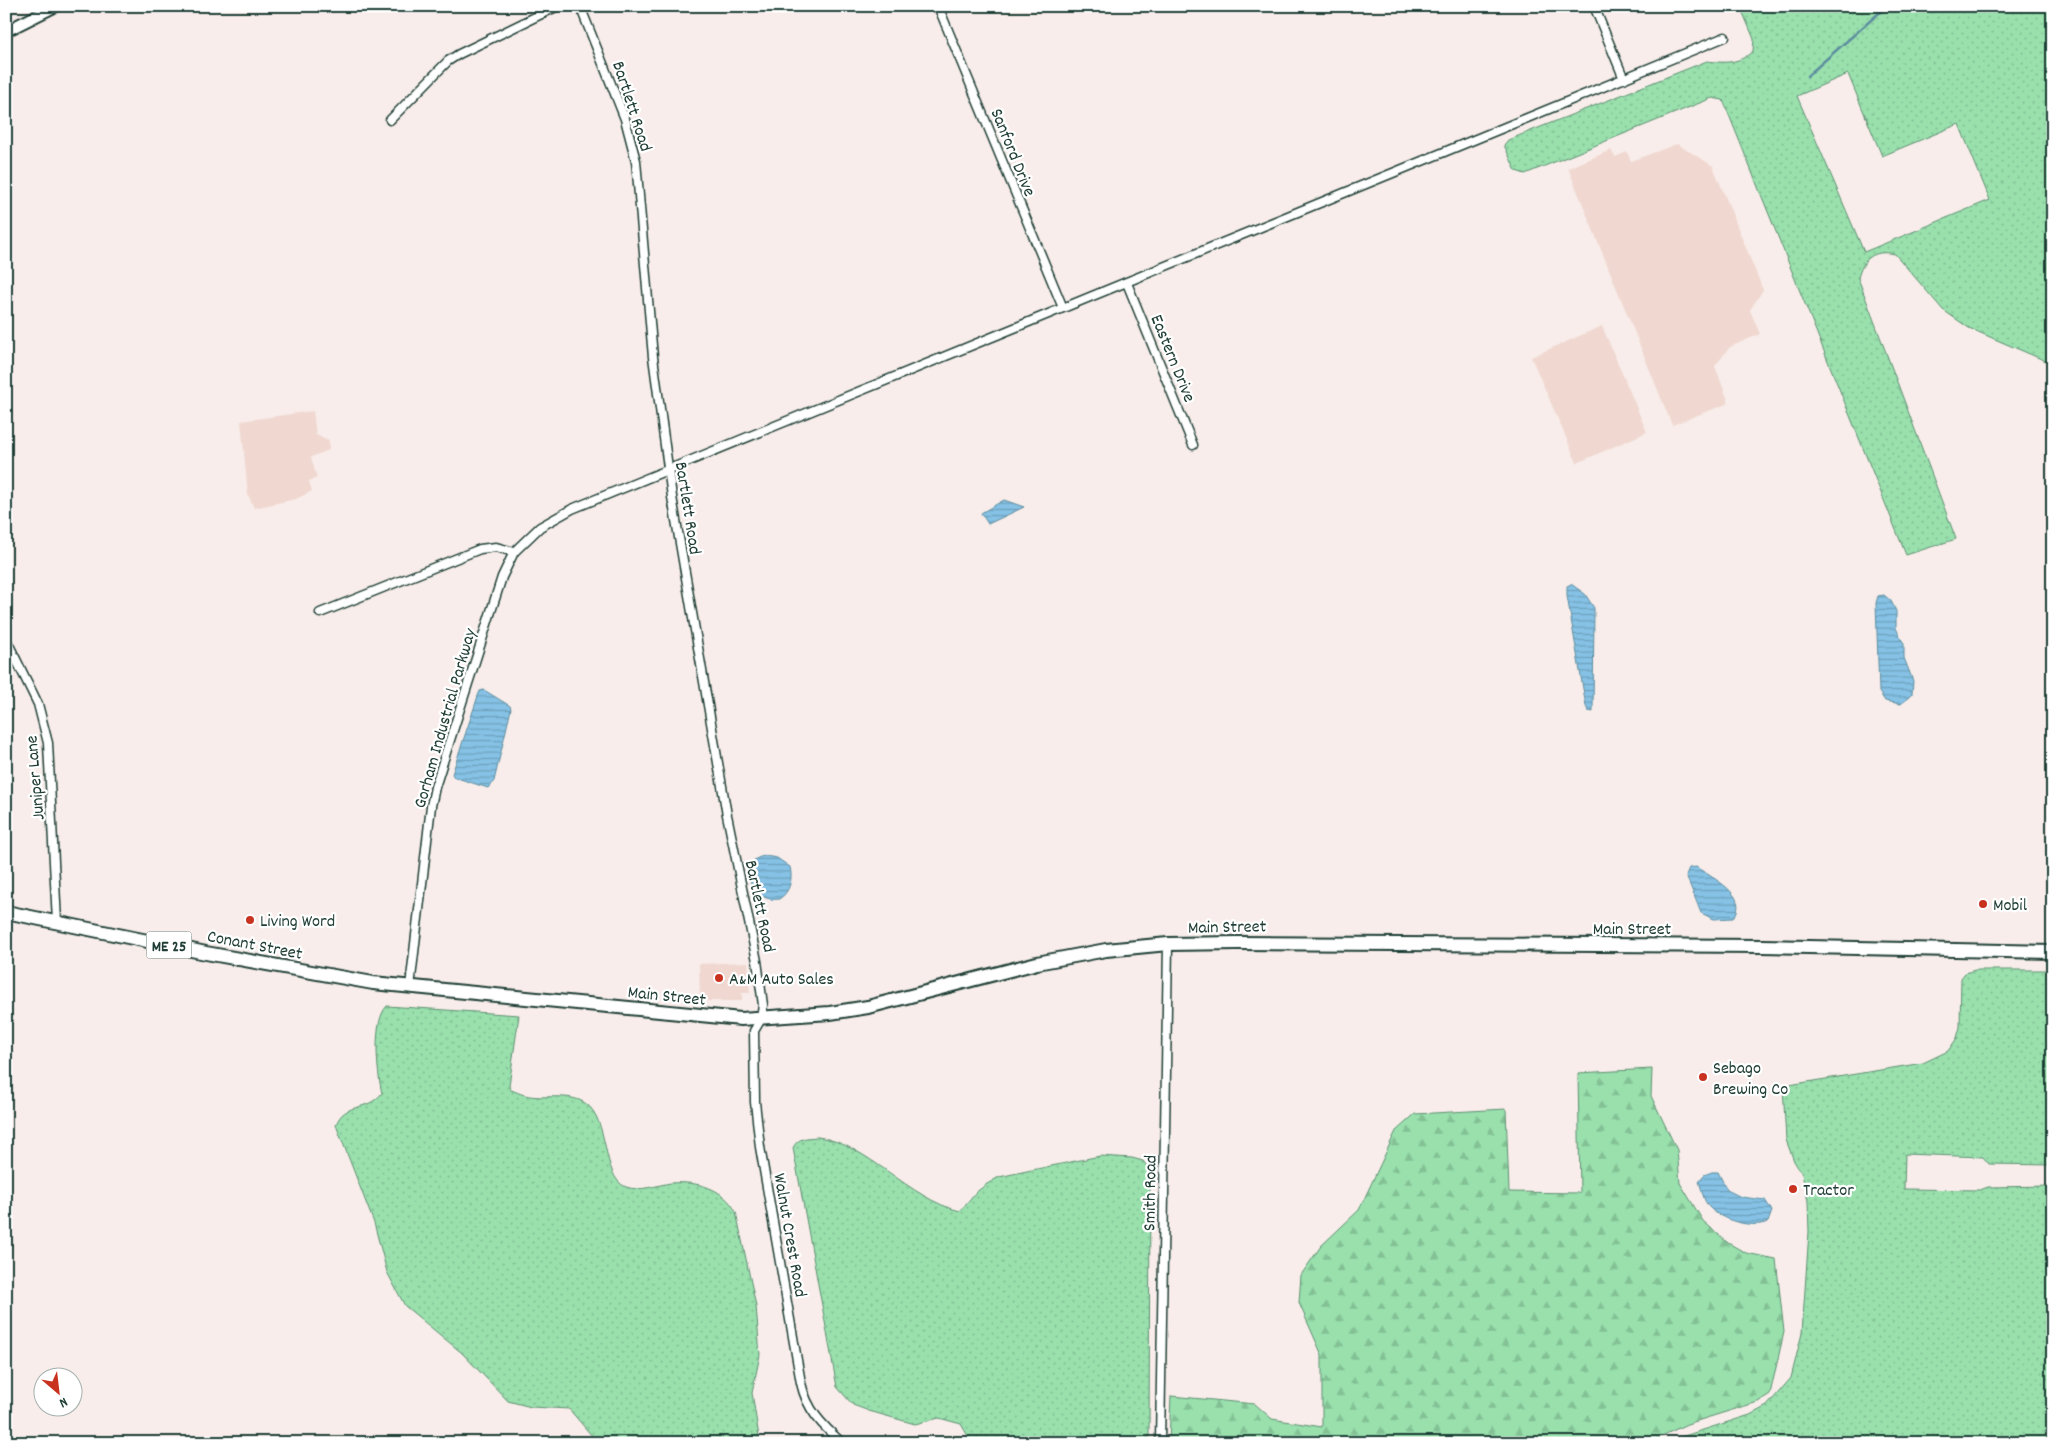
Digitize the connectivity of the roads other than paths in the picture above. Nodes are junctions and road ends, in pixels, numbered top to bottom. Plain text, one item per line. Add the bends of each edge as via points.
1 (56, 6) edge
2 (558, 6) edge
3 (580, 6) edge
4 (938, 6) edge
5 (1594, 6) edge
6 (6, 30) edge
7 (1725, 37) dead end
8 (1624, 79) junction
9 (390, 120) dead end
10 (1127, 283) junction
11 (1063, 308) junction
12 (1194, 445) dead end
13 (668, 470) junction
14 (514, 552) junction
15 (320, 613) dead end
16 (6, 639) edge
17 (6, 912) edge
18 (57, 922) junction
19 (1168, 944) junction
20 (2053, 952) edge
21 (410, 987) junction
22 (761, 1019) junction
23 (842, 1443) edge
24 (1160, 1443) edge

1 - 6 street
2 - 9 street via 458,54
3 - 13 street, Bartlett Road via 625,118 636,161 653,357
4 - 11 street, Sanford Drive
5 - 8 street
7 - 8 street
8 - 10 street
10 - 11 street
10 - 12 street, Eastern Drive
11 - 13 street
13 - 14 street via 556,517 540,527
13 - 22 street, Bartlett Road via 727,815 757,961 763,1005
14 - 15 street via 496,547 480,549
14 - 21 street, Gorham Industrial Parkway via 502,577 435,787
16 - 18 street, Juniper Lane via 38,704 48,742
17 - 18 highway, Conant Street / ME 25
18 - 21 highway, Conant Street / ME 25 via 333,976
19 - 20 highway, Main Street via 1755,946
19 - 22 highway, Main Street via 1106,950 1037,963 868,1007
19 - 24 street, Smith Road
21 - 22 highway, Main Street via 687,1015
22 - 23 street, Walnut Crest Road via 754,1032 758,1131 801,1383 811,1411

